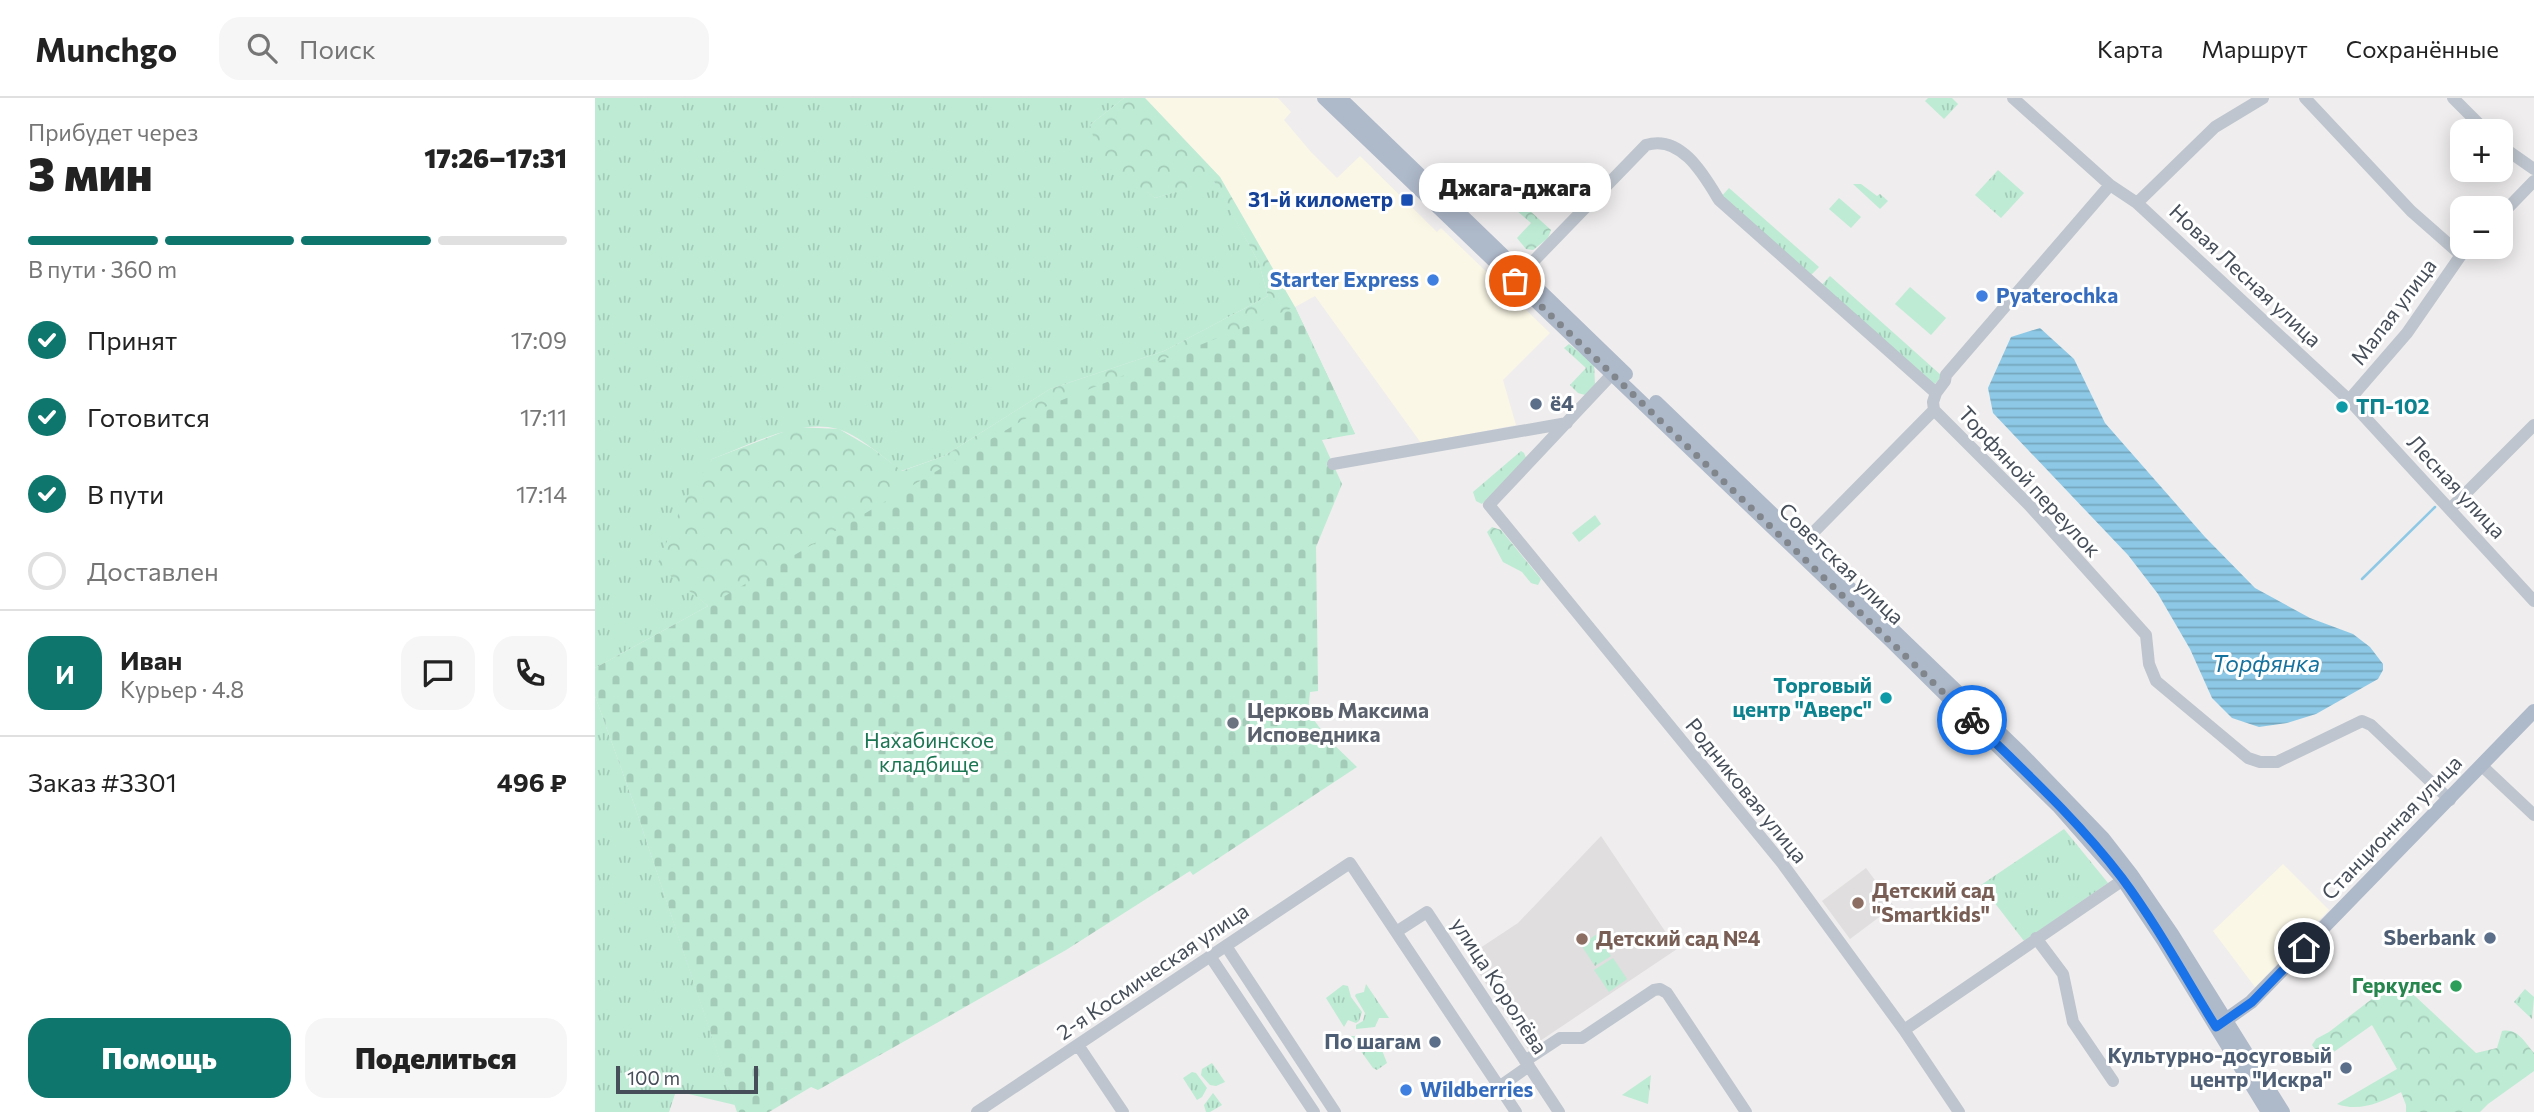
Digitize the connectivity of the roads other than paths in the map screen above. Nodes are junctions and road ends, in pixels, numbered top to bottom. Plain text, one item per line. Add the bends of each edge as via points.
1 (1324, 98) edge
2 (1340, 98) edge
3 (2013, 98) edge
4 (2263, 98) edge
5 (2305, 98) edge
6 (2453, 98) edge
7 (2474, 119) edge
8 (2513, 154) edge
9 (2534, 169) edge
10 (2534, 181) edge
11 (2111, 185) junction
12 (2137, 202) junction
13 (2513, 203) edge
14 (2450, 240) edge
15 (2459, 259) edge
16 (1522, 273) junction
17 (1616, 371) junction
18 (1936, 393) junction
19 (2349, 400) junction
20 (1934, 410) junction
21 (1568, 423) junction
22 (2534, 425) edge
23 (1333, 464) dead end
24 (2451, 508) junction
25 (1799, 547) junction
26 (2534, 601) edge
27 (2534, 711) edge
28 (2482, 766) junction
29 (2450, 800) junction
30 (2534, 815) edge
31 (2123, 880) junction
32 (1396, 932) junction
33 (2036, 938) junction
34 (1226, 946) junction
35 (1210, 957) junction
36 (2221, 1023) junction
37 (1904, 1030) junction
38 (1078, 1045) junction
39 (1527, 1063) junction
40 (2113, 1081) dead end
41 (1499, 1087) junction
42 (1510, 1110) edge
43 (977, 1112) edge
44 (1123, 1112) edge
45 (1314, 1112) edge
46 (1335, 1112) edge
47 (1559, 1112) edge
48 (1746, 1112) edge
49 (1959, 1112) edge
50 (2268, 1112) edge
51 (2283, 1112) edge

1 - 17 main road, Советская улица
2 - 16 main road, Советская улица
3 - 11 street, Новая Лесная улица
4 - 12 street via 2215,127
5 - 14 street via 2411,211
6 - 7 street
8 - 9 street
10 - 13 street
11 - 12 street, Новая Лесная улица
11 - 18 street via 1946,375
12 - 19 street, Новая Лесная улица
15 - 19 street, Малая улица via 2407,333
16 - 17 main road, Советская улица
16 - 18 street, Торфяной переулок via 1646,145 1672,147 1703,172 1719,200
17 - 21 street
17 - 25 main road, Советская улица
18 - 20 street, Торфяной переулок
19 - 24 street, Лесная улица
20 - 25 street
20 - 29 street, Торфяной переулок via 2029,505 2146,635 2156,681 2248,758 2277,762 2362,721
21 - 23 street
21 - 37 street, Родниковая улица via 1489,505 1782,863
22 - 24 street
24 - 26 street, Лесная улица
25 - 31 main road, Советская улица via 2016,762
25 - 36 main road, Советская улица via 2020,752 2103,838 2131,874
27 - 28 main road, Станционная улица
28 - 29 main road, Станционная улица
28 - 30 street
29 - 36 main road, Станционная улица via 2252,1002
31 - 33 street
31 - 36 main road, Советская улица
32 - 34 street, 2-я Космическая улица via 1350,863
32 - 39 street, улица Королёва via 1427,912
32 - 41 street
33 - 37 street
33 - 40 street via 2063,974 2073,1022
34 - 35 street, 2-я Космическая улица
34 - 46 street
35 - 38 street, 2-я Космическая улица
35 - 45 street
36 - 50 main road, Советская улица
36 - 51 main road, Советская улица
37 - 49 street, Родниковая улица
38 - 43 street, 2-я Космическая улица
38 - 44 street
39 - 41 street
39 - 47 street, улица Королёва
39 - 48 street via 1560,1038 1582,1038 1660,989
41 - 42 street

